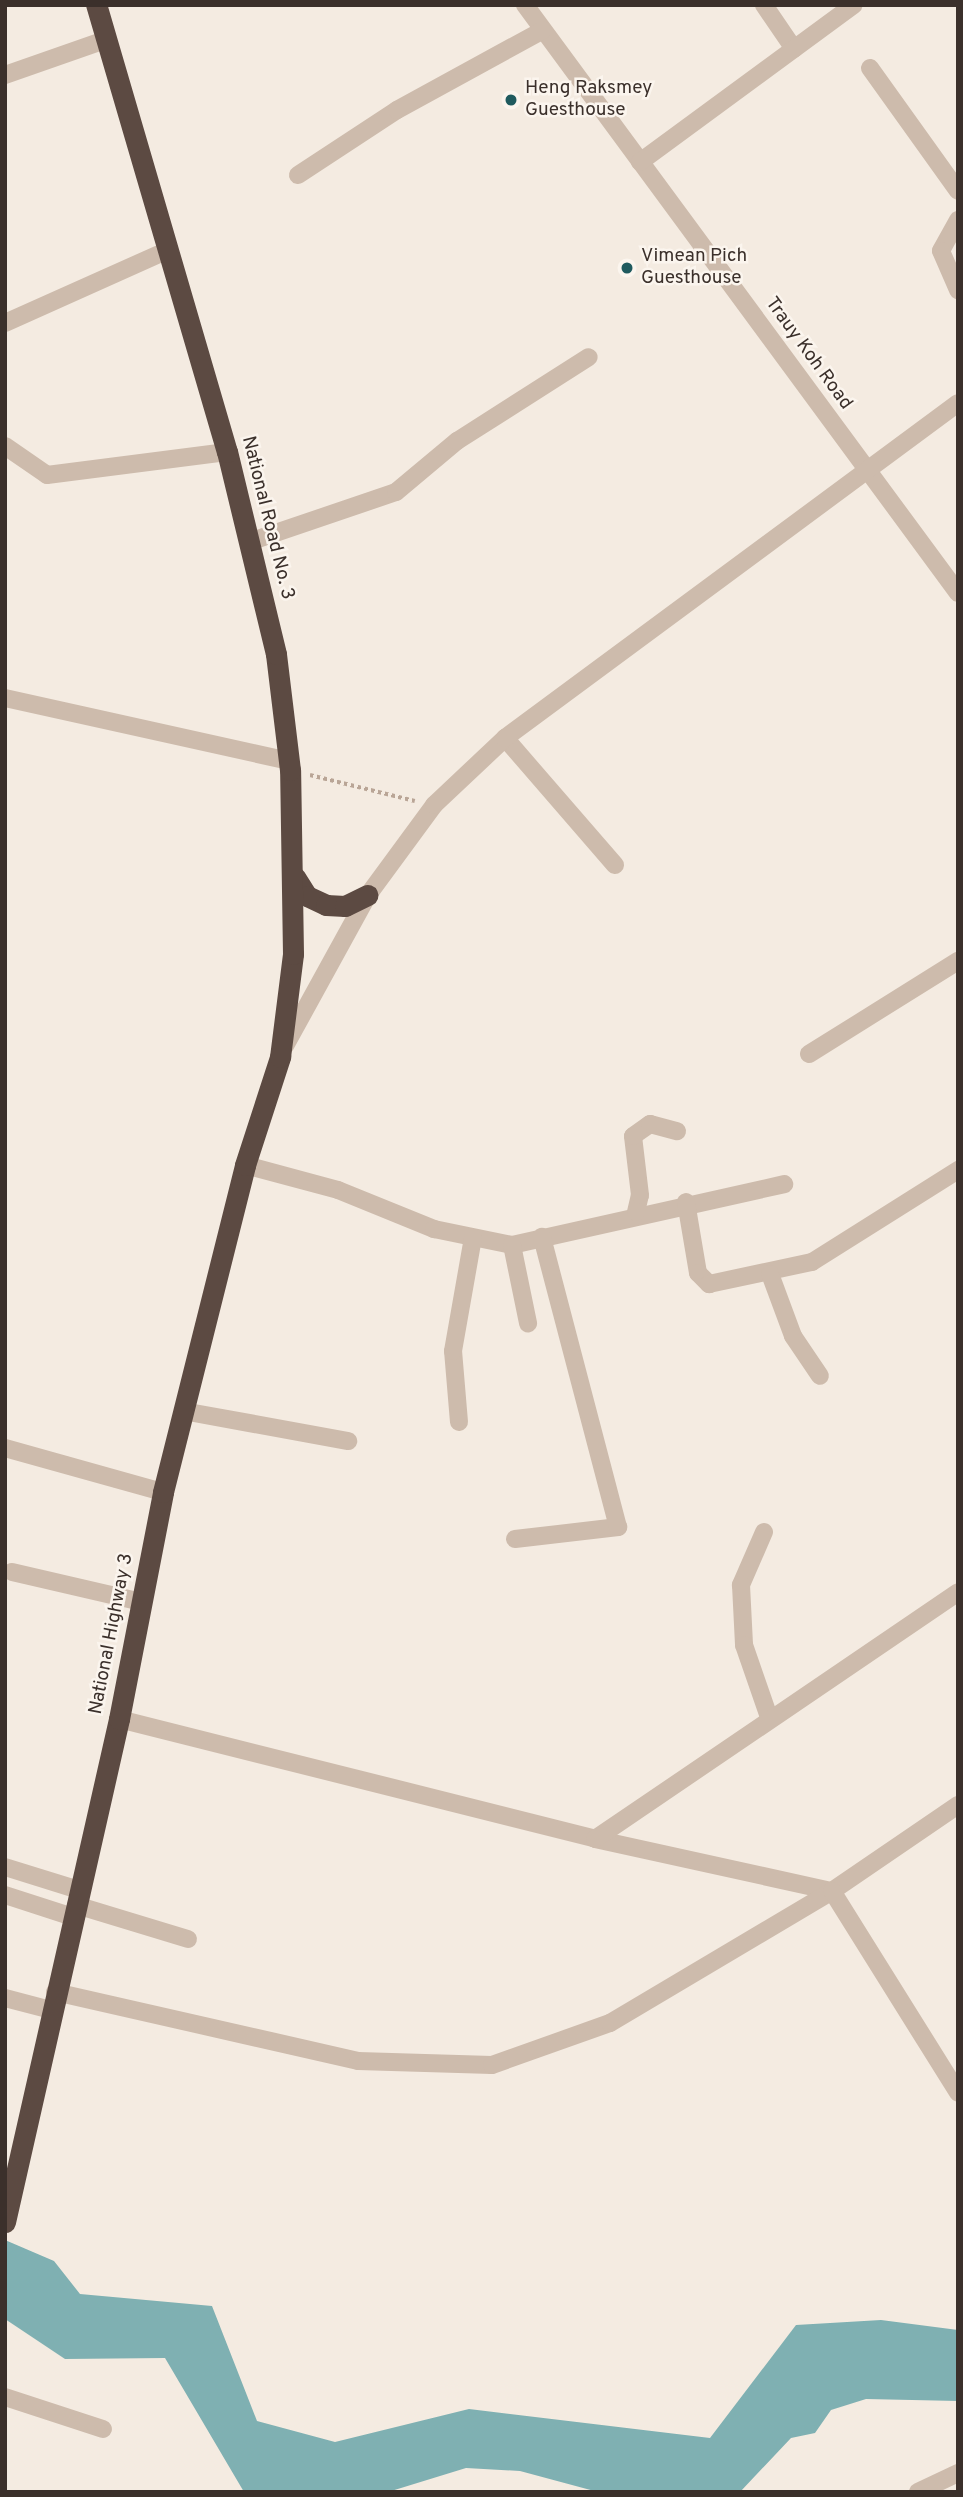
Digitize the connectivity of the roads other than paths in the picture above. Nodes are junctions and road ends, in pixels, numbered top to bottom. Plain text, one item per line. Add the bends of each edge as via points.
1 (96, 5) edge
2 (525, 5) edge
3 (764, 5) edge
4 (854, 5) edge
5 (543, 30) junction
6 (105, 40) junction
7 (794, 49) junction
8 (870, 68) dead end
9 (5, 75) edge
10 (640, 162) junction
11 (298, 175) dead end
12 (958, 191) edge
13 (958, 219) edge
14 (167, 250) junction
15 (958, 290) edge
16 (5, 323) edge
17 (589, 357) dead end
18 (958, 403) edge
19 (5, 446) edge
20 (228, 452) junction
21 (867, 469) junction
22 (252, 541) junction
23 (958, 593) edge
24 (5, 698) edge
25 (505, 738) junction
26 (289, 765) junction
27 (615, 865) dead end
28 (295, 877) junction
29 (368, 895) junction
30 (958, 961) edge
31 (809, 1054) dead end
32 (279, 1058) junction
33 (677, 1131) dead end
34 (245, 1165) junction
35 (958, 1170) edge
36 (784, 1184) dead end
37 (685, 1202) junction
38 (636, 1212) junction
39 (542, 1237) junction
40 (474, 1238) junction
41 (512, 1245) junction
42 (770, 1274) junction
43 (528, 1323) dead end
44 (820, 1376) dead end
45 (183, 1411) junction
46 (459, 1422) dead end
47 (348, 1441) dead end
48 (5, 1448) edge
49 (163, 1492) junction
50 (764, 1532) dead end
51 (514, 1539) dead end
52 (12, 1572) dead end
53 (958, 1592) edge
54 (142, 1602) junction
55 (769, 1717) junction
56 (120, 1719) junction
57 (956, 1810) edge
58 (595, 1839) junction
59 (5, 1867) edge
60 (832, 1891) junction
61 (5, 1895) edge
62 (76, 1904) junction
63 (188, 1939) dead end
64 (5, 1998) edge
65 (53, 2001) junction
66 (958, 2094) edge
67 (5, 2222) edge
68 (5, 2397) edge
69 (103, 2429) dead end
70 (958, 2473) edge
71 (918, 2492) edge

1 - 6 highway, National Road No. 3
2 - 5 street, Trauy Koh Road
3 - 7 street
4 - 7 street
5 - 10 street, Trauy Koh Road
5 - 11 street via 397,110
6 - 9 street
6 - 14 highway, National Road No. 3
7 - 10 street
8 - 12 street
10 - 21 street, Trauy Koh Road
13 - 15 street via 942,251
14 - 16 street
14 - 20 highway, National Road No. 3
17 - 22 street via 457,441 396,492
18 - 21 street
19 - 20 street via 47,475
20 - 22 highway, National Road No. 3
21 - 23 street, Trauy Koh Road
21 - 25 street
22 - 26 highway, National Road No. 3
24 - 26 street
25 - 27 street
25 - 29 street via 434,805
26 - 28 highway, National Road No. 3
28 - 29 highway via 307,896 326,905 345,906
28 - 32 highway, National Road No. 3 via 293,954
29 - 32 street via 317,977
30 - 31 street
32 - 34 highway, National Highway 3
33 - 38 street via 650,1124 633,1136 640,1195
34 - 40 street
34 - 45 highway, National Highway 3
35 - 42 street via 812,1262
36 - 37 street
37 - 38 street
37 - 42 street via 702,1281
38 - 39 street
39 - 41 street
39 - 51 street via 618,1527
40 - 41 street
40 - 46 street via 453,1351
41 - 43 street
42 - 44 street via 793,1336
45 - 47 street
45 - 49 highway, National Highway 3
48 - 49 street
49 - 54 highway, National Highway 3
50 - 55 street via 741,1585 744,1645
52 - 54 street
53 - 55 street
54 - 56 highway, National Highway 3
55 - 58 street
56 - 58 street
56 - 62 highway, National Highway 3
57 - 60 street
58 - 60 street
59 - 62 street
60 - 65 street via 610,2023 492,2065 358,2061
60 - 66 street
61 - 62 street
62 - 63 street
62 - 65 highway, National Highway 3
64 - 65 street
65 - 67 highway, National Highway 3
68 - 69 street
70 - 71 street

